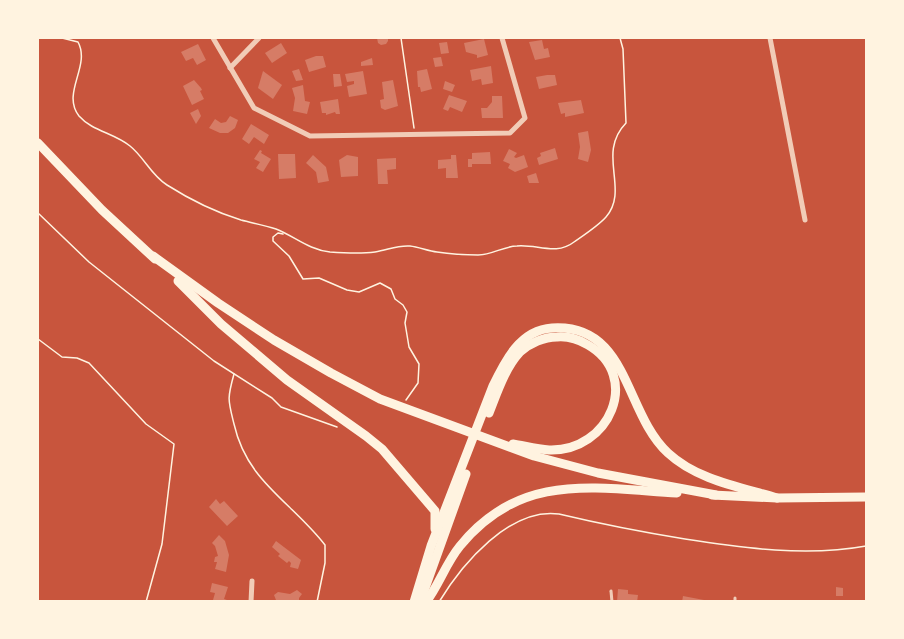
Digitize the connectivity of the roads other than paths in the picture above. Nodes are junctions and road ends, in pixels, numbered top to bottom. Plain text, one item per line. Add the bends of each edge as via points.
1 (213, 38) edge
2 (259, 38) edge
3 (502, 38) edge
4 (770, 38) edge
5 (230, 68) junction
6 (38, 143) edge
7 (805, 220) dead end
8 (153, 256) junction
9 (487, 411) junction
10 (491, 440) junction
11 (464, 471) junction
12 (716, 495) junction
13 (867, 497) edge
14 (777, 498) junction
15 (432, 546) junction
16 (252, 581) dead end
17 (611, 591) dead end
18 (250, 602) edge
19 (414, 602) edge
20 (420, 602) edge
21 (426, 602) edge
22 (612, 602) edge

1 - 5 street
2 - 5 street
3 - 5 street via 525,118 510,133 310,136 254,108
4 - 7 street
6 - 8 main road
8 - 10 main road via 210,298 331,374 380,399
8 - 15 main road via 221,324 286,380 382,449 435,511
9 - 10 main road via 521,352 548,337 565,336 595,349 612,372 612,411 598,433 585,441 549,450
9 - 11 main road
9 - 14 main road via 504,361 525,338 547,328 589,334 610,352 654,439 681,464
10 - 12 main road via 598,473
11 - 15 main road
11 - 20 main road
12 - 14 main road
12 - 21 main road via 597,487 526,496 501,509 466,539
13 - 14 main road
15 - 19 main road
16 - 18 street
17 - 22 lane

